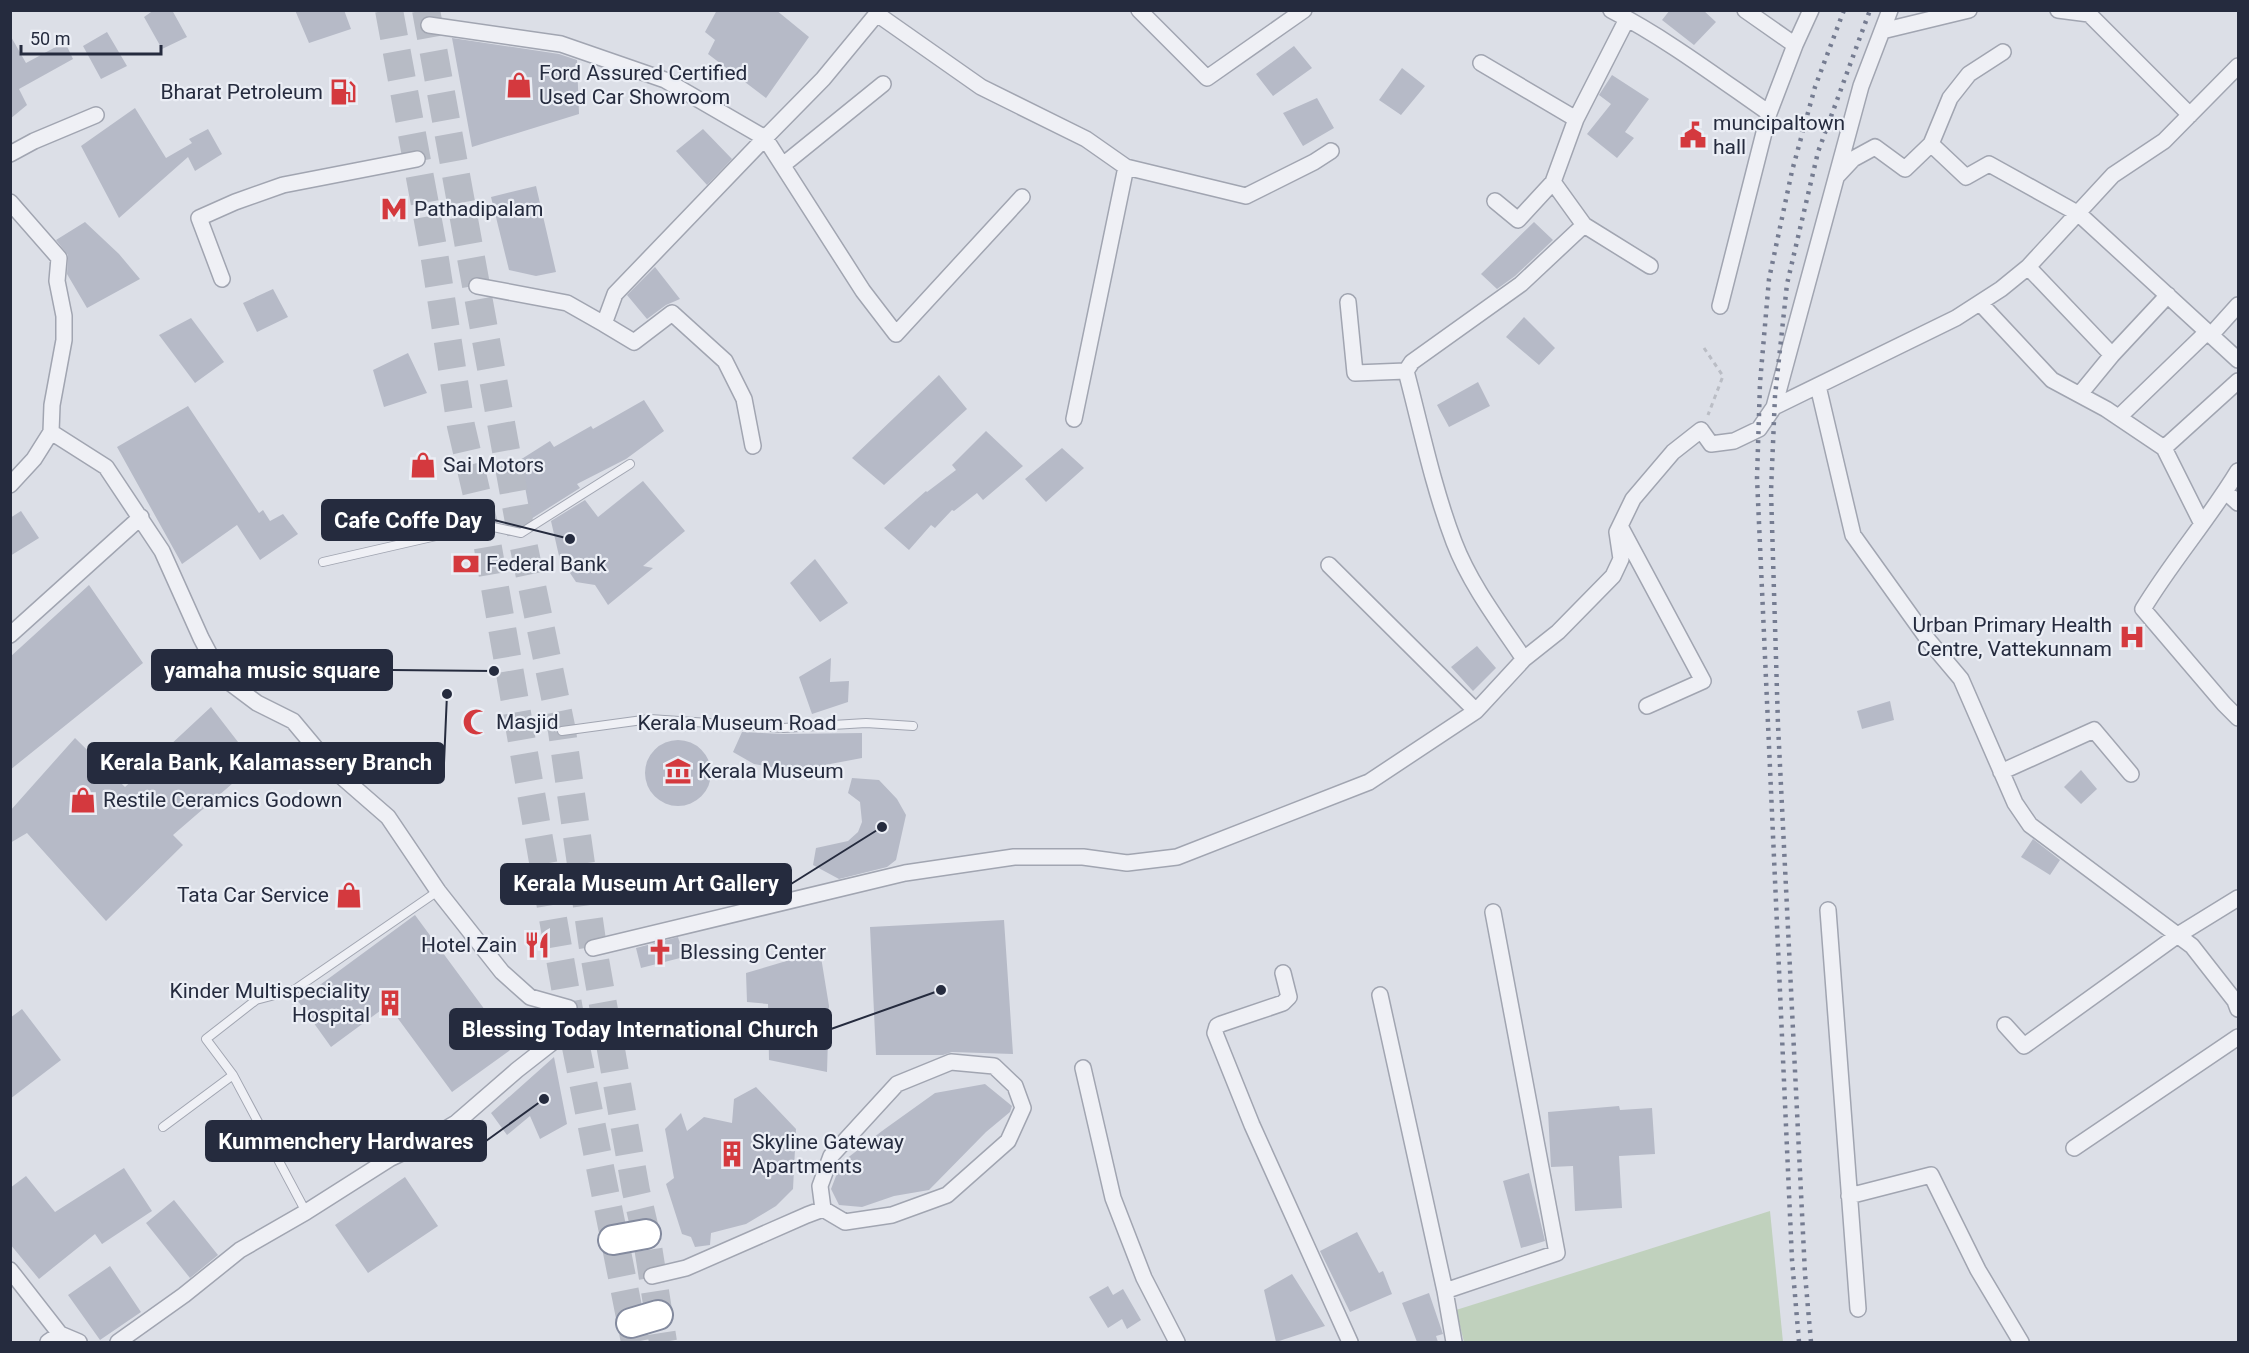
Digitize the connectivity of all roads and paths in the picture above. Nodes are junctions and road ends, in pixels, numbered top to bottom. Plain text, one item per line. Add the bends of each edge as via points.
1 (1304, 10) edge
2 (1611, 10) edge
3 (1745, 10) edge
4 (1811, 10) edge
5 (1890, 10) edge
6 (1970, 10) edge
7 (2058, 10) edge
8 (879, 12) edge
9 (1147, 13) edge
10 (1627, 19) junction
11 (429, 25) dead end
12 (1882, 31) junction
13 (1794, 45) junction
14 (2003, 52) dead end
15 (1481, 63) dead end
16 (2238, 66) edge
17 (883, 84) dead end
18 (1769, 113) junction
19 (96, 115) dead end
20 (2190, 115) junction
21 (1576, 119) junction
22 (765, 138) junction
23 (1931, 144) junction
24 (1331, 151) dead end
25 (10, 154) edge
26 (417, 159) dead end
27 (783, 165) junction
28 (1126, 167) junction
29 (1836, 176) junction
30 (1552, 182) junction
31 (1022, 197) dead end
32 (1495, 201) dead end
33 (10, 202) edge
34 (2079, 214) junction
35 (1584, 225) junction
36 (1650, 266) dead end
37 (2028, 267) junction
38 (222, 279) dead end
39 (477, 286) dead end
40 (2168, 295) junction
41 (1348, 302) dead end
42 (1980, 303) junction
43 (2238, 305) edge
44 (1720, 306) dead end
45 (604, 324) junction
46 (2209, 334) junction
47 (1704, 348) dead end
48 (2112, 355) junction
49 (2238, 360) edge
50 (1406, 371) junction
51 (2238, 381) edge
52 (1818, 386) junction
53 (2080, 394) junction
54 (1774, 407) junction
55 (2119, 417) junction
56 (1074, 419) dead end
57 (1701, 430) junction
58 (51, 432) junction
59 (753, 446) dead end
60 (2164, 448) junction
61 (630, 464) dead end
62 (2238, 471) edge
63 (10, 485) edge
64 (2226, 492) junction
65 (2238, 503) edge
66 (141, 517) junction
67 (2202, 524) junction
68 (1620, 526) junction
69 (323, 562) dead end
70 (1329, 565) dead end
71 (10, 635) edge
72 (1524, 659) junction
73 (1647, 706) dead end
74 (1476, 711) junction
75 (2238, 718) edge
76 (913, 726) dead end
77 (562, 731) dead end
78 (2001, 771) junction
79 (2131, 774) dead end
80 (438, 891) junction
81 (2238, 898) edge
82 (1828, 910) dead end
83 (1493, 912) dead end
84 (2178, 935) junction
85 (593, 948) dead end
86 (1282, 973) dead end
87 (1380, 995) dead end
88 (569, 1008) dead end
89 (2238, 1009) edge
90 (2005, 1025) dead end
91 (572, 1027) dead end
92 (2238, 1037) edge
93 (1083, 1068) dead end
94 (232, 1075) junction
95 (163, 1127) dead end
96 (2074, 1148) dead end
97 (1849, 1196) junction
98 (824, 1209) junction
99 (306, 1212) junction
100 (646, 1234) dead end
101 (613, 1240) dead end
102 (10, 1270) edge
103 (652, 1276) dead end
104 (1445, 1291) junction
105 (1858, 1309) dead end
106 (658, 1315) dead end
107 (631, 1323) dead end
108 (54, 1338) edge
109 (79, 1342) edge
110 (118, 1342) edge
111 (1178, 1342) edge
112 (1350, 1342) edge
113 (1454, 1342) edge
114 (2021, 1342) edge

1 - 9 street via 1207,78
2 - 10 street
3 - 13 street
4 - 13 street
5 - 12 street
6 - 12 street
7 - 20 street via 2089,14
8 - 22 street via 823,79
8 - 28 street via 981,87 1086,139
10 - 18 street
10 - 21 street
11 - 22 street via 561,44 665,81
12 - 29 street via 1861,86
13 - 18 street
14 - 23 street via 1969,74 1950,98
15 - 21 street
16 - 20 street
17 - 27 street
18 - 44 street
19 - 25 street
20 - 34 street via 2164,141 2113,175
21 - 30 street
22 - 27 street
22 - 45 street via 615,294
23 - 29 street via 1905,169 1875,147 1853,159
23 - 34 street via 1966,177 1989,164
24 - 28 street via 1246,196
26 - 38 street via 283,185 199,218
27 - 31 street via 863,291 896,334
28 - 56 street
29 - 54 street
30 - 32 street via 1518,220
30 - 35 street
33 - 58 street via 59,258 57,281 64,340
34 - 37 street
34 - 40 street
35 - 36 street
35 - 50 street via 1521,284 1412,362
37 - 42 street
37 - 48 street
39 - 45 street via 567,303
40 - 46 street
40 - 48 street
41 - 50 street via 1355,373
42 - 52 street
42 - 53 street via 2052,380
43 - 46 street
45 - 59 street via 634,342 672,313 725,362 744,399
46 - 49 street
46 - 55 street
47 - 57 path via 1723,376
48 - 53 street
50 - 72 street via 1454,543 1487,605
51 - 60 street
52 - 54 street
52 - 78 street via 1853,535 1961,679
53 - 55 street
54 - 57 street via 1759,429 1734,441 1711,444
55 - 60 street
57 - 68 street via 1673,452 1634,499
58 - 63 street
58 - 66 street via 106,467
60 - 67 street
61 - 69 lane via 521,533 484,525
62 - 64 street
64 - 65 street
64 - 67 street
66 - 71 street
66 - 80 street via 162,551 221,676 257,703 294,721 334,770 388,817
67 - 75 street via 2143,609
68 - 72 street via 1617,532 1621,559 1614,576 1558,632
68 - 73 street via 1703,681
70 - 74 street
72 - 74 street
74 - 85 street via 1369,782 1177,857 1127,863 1083,857 1014,857 905,873
76 - 77 lane, Kerala Museum Road via 866,723 783,728 650,719
78 - 79 street via 2094,730
78 - 84 street via 2030,825
80 - 88 street via 502,972 530,996
80 - 94 lane via 294,990 256,1000 216,1030 206,1039
81 - 84 street
82 - 97 street
83 - 104 street via 1557,1253
84 - 89 street via 2192,946
84 - 90 street via 2024,1046
86 - 112 street via 1289,997 1283,1003 1221,1024 1215,1033
87 - 104 street
91 - 99 street via 456,1123 391,1158
92 - 96 street
93 - 111 street via 1113,1198 1144,1278
94 - 95 lane
94 - 99 lane
97 - 105 street
97 - 114 street via 1931,1175 1978,1270
98 - 98 street via 845,1222 892,1215 947,1195 1008,1142 1023,1107 1015,1086 994,1066 951,1062 897,1084 831,1156 819,1186
98 - 103 street via 686,1268
99 - 110 street via 240,1250
100 - 101 highway
102 - 108 street
104 - 113 street
106 - 107 highway
108 - 109 street

